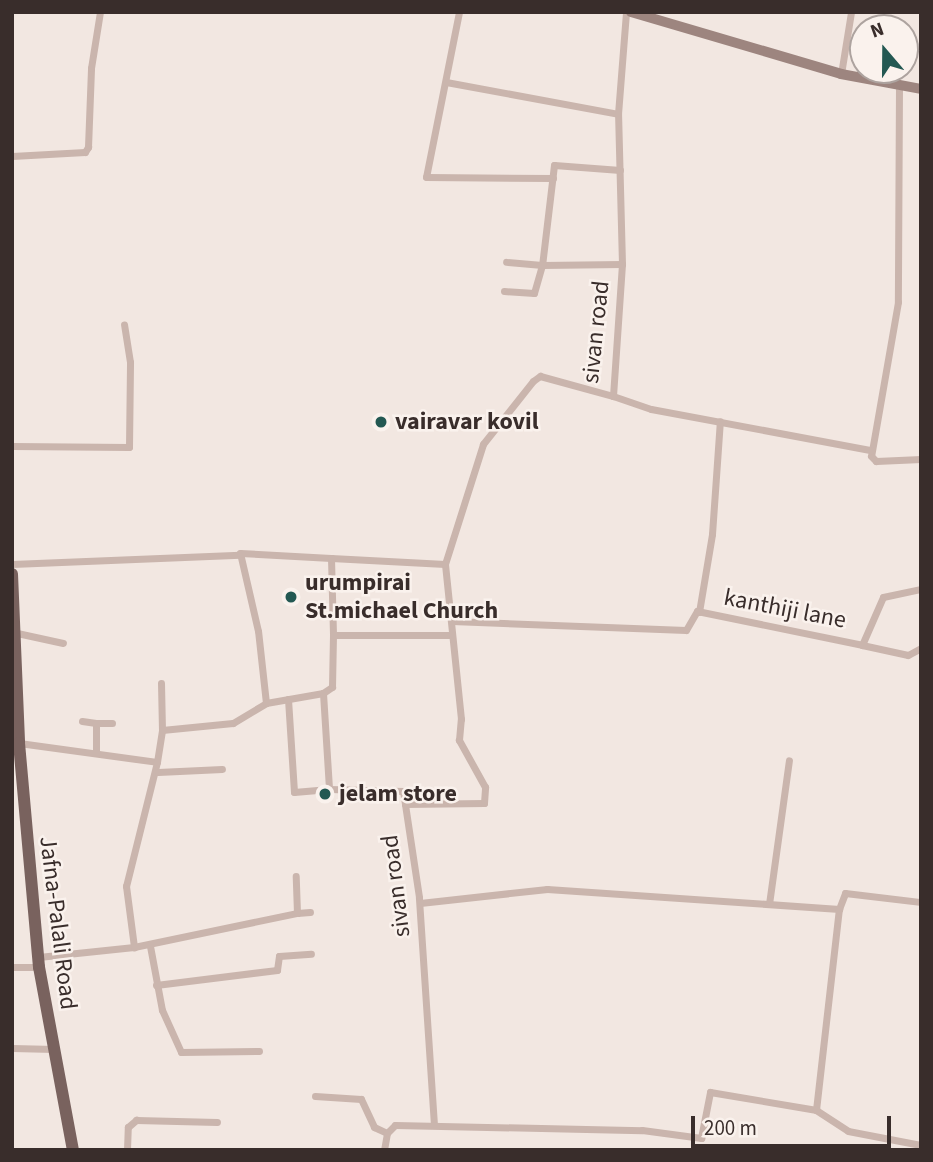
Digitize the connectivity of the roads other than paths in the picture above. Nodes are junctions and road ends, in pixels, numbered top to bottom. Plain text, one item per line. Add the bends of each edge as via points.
1 (100, 12) edge
2 (458, 12) edge
3 (629, 12) edge
4 (851, 12) edge
5 (841, 74) junction
6 (446, 82) junction
7 (899, 87) junction
8 (921, 89) edge
9 (618, 114) junction
10 (12, 156) edge
11 (621, 170) junction
12 (553, 178) junction
13 (506, 262) dead end
14 (622, 264) junction
15 (542, 265) junction
16 (504, 291) dead end
17 (124, 324) dead end
18 (612, 396) junction
19 (720, 421) junction
20 (12, 446) edge
21 (872, 450) junction
22 (921, 459) edge
23 (240, 555) junction
24 (331, 558) junction
25 (12, 564) edge
26 (445, 564) junction
27 (12, 574) edge
28 (921, 589) edge
29 (699, 612) junction
30 (452, 621) junction
31 (17, 633) junction
32 (333, 635) junction
33 (451, 635) junction
34 (63, 643) dead end
35 (862, 645) junction
36 (921, 648) edge
37 (161, 683) dead end
38 (323, 693) junction
39 (288, 699) junction
40 (266, 703) junction
41 (82, 721) dead end
42 (96, 723) junction
43 (112, 723) dead end
44 (162, 730) junction
45 (19, 743) junction
46 (96, 753) junction
47 (789, 760) dead end
48 (158, 762) junction
49 (222, 769) dead end
50 (158, 772) junction
51 (329, 789) junction
52 (405, 804) junction
53 (296, 876) dead end
54 (921, 902) edge
55 (420, 903) junction
56 (769, 904) junction
57 (839, 909) junction
58 (310, 912) dead end
59 (297, 913) junction
60 (149, 946) junction
61 (134, 947) junction
62 (312, 954) dead end
63 (39, 962) junction
64 (12, 967) edge
65 (156, 985) junction
66 (12, 1048) edge
67 (54, 1049) junction
68 (259, 1051) dead end
69 (315, 1096) dead end
70 (816, 1110) junction
71 (217, 1122) dead end
72 (434, 1125) junction
73 (387, 1133) junction
74 (699, 1138) junction
75 (921, 1145) edge
76 (73, 1150) edge
77 (127, 1150) edge
78 (384, 1150) edge
79 (698, 1150) edge

1 - 10 street via 85,152
2 - 6 street
3 - 5 street
3 - 9 street, sivan road
4 - 5 street
5 - 7 street
6 - 9 street
6 - 12 street via 426,177
7 - 8 street
7 - 21 street via 898,302
9 - 11 street, sivan road
11 - 12 street via 558,164
11 - 14 street, sivan road
12 - 15 street
13 - 15 street
14 - 15 street
14 - 18 street, sivan road
15 - 16 street via 534,293
17 - 20 street via 130,362 129,447
18 - 19 street via 651,409
18 - 26 street, sivan road via 540,376 533,381 483,444
19 - 21 street
19 - 29 street via 712,534
21 - 22 street via 876,461
23 - 24 street
23 - 25 street
23 - 40 street via 258,631
24 - 26 street
24 - 32 street
26 - 30 street, sivan road
27 - 31 main road, Jafna-Palali Road
28 - 35 street, kanthiji lane via 883,597
29 - 30 street, kanthiji lane via 687,630
29 - 35 street, kanthiji lane
30 - 33 street, sivan road
31 - 34 street
31 - 45 main road, Jafna-Palali Road
32 - 33 street
32 - 38 street via 332,687
33 - 52 street, sivan road via 461,719 459,740 485,787 484,803
35 - 36 street via 908,655
37 - 44 street
38 - 39 street
38 - 51 street
39 - 40 street
39 - 51 street via 294,792
40 - 44 street via 233,723
41 - 42 street
42 - 43 street
42 - 46 street
44 - 48 street
45 - 46 street
45 - 63 main road, Jafna-Palali Road
46 - 48 street
47 - 56 street
48 - 50 street
49 - 50 street
50 - 61 street via 126,886
51 - 52 street via 403,791
52 - 55 street, sivan road
53 - 59 street
54 - 57 street via 845,893
55 - 56 street via 547,889
55 - 72 street, sivan road
56 - 57 street
57 - 70 street
58 - 59 street
59 - 60 street
60 - 61 street
60 - 65 street
61 - 63 street
62 - 65 street via 279,956 276,970
63 - 64 street
63 - 67 main road, Jafna-Palali Road
65 - 68 street via 181,1052
66 - 67 street
67 - 76 main road, Jafna-Palali Road
69 - 73 street via 361,1099 374,1127
70 - 74 street via 710,1092
70 - 75 street via 848,1131
71 - 77 street via 136,1120 128,1127
72 - 73 street via 394,1125
72 - 74 street via 642,1130
73 - 78 street
74 - 79 street

